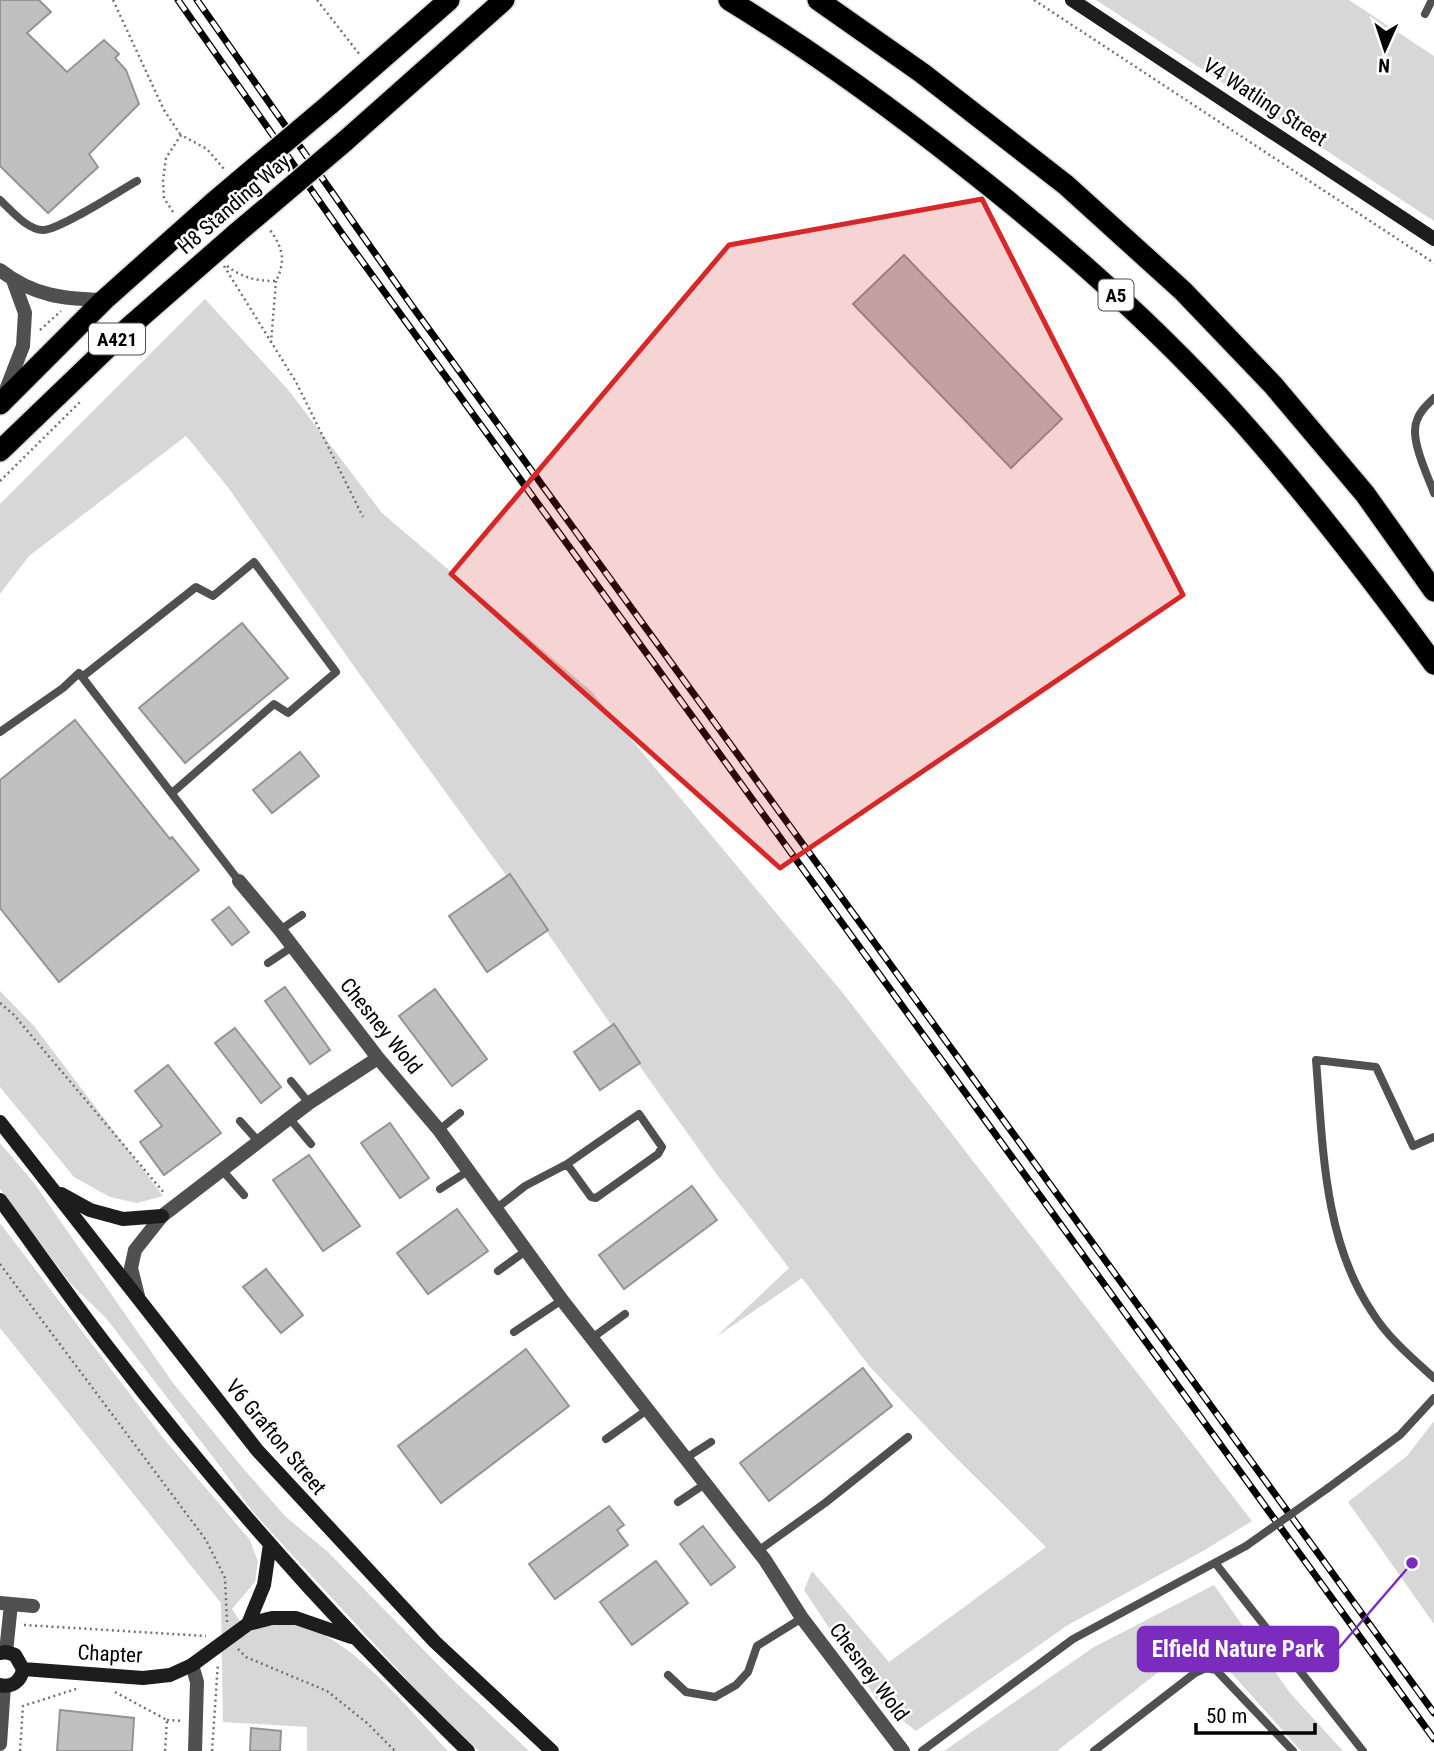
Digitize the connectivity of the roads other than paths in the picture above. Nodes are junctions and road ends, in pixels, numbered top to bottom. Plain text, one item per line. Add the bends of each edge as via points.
1 (449, 0) edge
2 (504, 0) edge
3 (729, 0) edge
4 (818, 0) edge
5 (1072, 0) edge
6 (1432, 0) edge
7 (1425, 14) dead end
8 (137, 181) dead end
9 (0, 200) edge
10 (1434, 239) edge
11 (0, 270) edge
12 (13, 280) junction
13 (104, 299) junction
14 (1434, 398) edge
15 (1, 403) edge
16 (0, 451) edge
17 (1434, 493) edge
18 (1434, 590) edge
19 (1434, 664) edge
20 (82, 677) junction
21 (0, 733) edge
22 (172, 793) junction
23 (239, 881) joint
24 (302, 915) dead end
25 (281, 930) junction
26 (292, 947) junction
27 (268, 963) dead end
28 (378, 1058) junction
29 (291, 1081) dead end
30 (309, 1103) junction
31 (460, 1113) dead end
32 (290, 1119) junction
33 (240, 1121) dead end
34 (0, 1122) edge
35 (439, 1130) junction
36 (1434, 1137) edge
37 (258, 1142) junction
38 (311, 1144) dead end
39 (567, 1164) junction
40 (223, 1171) junction
41 (468, 1171) junction
42 (440, 1189) dead end
43 (56, 1192) junction
44 (244, 1195) dead end
45 (0, 1200) edge
46 (497, 1208) junction
47 (162, 1216) junction
48 (527, 1251) junction
49 (498, 1271) dead end
50 (139, 1299) junction
51 (562, 1300) junction
52 (625, 1314) dead end
53 (514, 1332) dead end
54 (592, 1338) junction
55 (1434, 1378) edge
56 (1434, 1398) edge
57 (647, 1410) junction
58 (908, 1437) dead end
59 (606, 1439) dead end
60 (711, 1441) dead end
61 (686, 1458) junction
62 (705, 1484) junction
63 (678, 1502) dead end
64 (270, 1544) junction
65 (758, 1551) junction
66 (1216, 1564) junction
67 (6, 1603) edge
68 (33, 1605) dead end
69 (802, 1618) junction
70 (248, 1624) junction
71 (357, 1640) junction
72 (3, 1652) edge
73 (192, 1665) junction
74 (23, 1669) junction
75 (668, 1675) dead end
76 (2, 1686) edge
77 (0, 1744) edge
78 (195, 1751) edge
79 (468, 1751) edge
80 (552, 1751) edge
81 (902, 1751) edge
82 (922, 1751) edge
83 (1094, 1751) edge
84 (1293, 1751) edge
85 (1363, 1751) edge

1 - 13 highway, H8 Standing Way / A421, bridge
2 - 16 highway, H8 Standing Way / A421, bridge via 127,329
3 - 19 highway, A5 via 892,109 1034,221 1135,312 1235,414 1332,527
4 - 18 highway, A5 via 1066,184 1183,292 1273,385 1365,494
5 - 10 street, V4 Watling Street
6 - 7 lane
8 - 9 lane via 43,230 28,225
11 - 12 street
12 - 13 street via 47,295
12 - 15 street via 25,313 23,346
13 - 15 highway, H8 Standing Way / A421
14 - 17 lane via 1415,423 1415,438
20 - 21 lane via 79,673
20 - 22 lane
20 - 22 lane via 196,587 213,596 254,562 336,672 288,713 274,704
22 - 23 lane
23 - 25 street, Chesney Wold
24 - 25 lane
25 - 26 street, Chesney Wold
26 - 27 lane
26 - 28 street, Chesney Wold
28 - 30 street
28 - 35 street, Chesney Wold
29 - 30 lane
30 - 32 street
31 - 35 lane
32 - 37 street
32 - 38 lane
33 - 37 lane
34 - 43 street, V6 Grafton Street
35 - 41 street, Chesney Wold
36 - 55 lane via 1413,1146 1376,1068 1316,1060 1329,1201 1352,1276 1371,1312
37 - 40 street
39 - 39 lane via 639,1114 662,1147 659,1154 596,1198
39 - 46 lane via 525,1186
40 - 44 lane
40 - 47 street
41 - 42 lane
41 - 46 street, Chesney Wold
43 - 47 street via 90,1210 123,1219
43 - 50 street, V6 Grafton Street
45 - 64 street via 107,1347
46 - 48 street, Chesney Wold
47 - 50 street via 135,1251 131,1268
48 - 49 lane
48 - 51 street, Chesney Wold
50 - 80 street, V6 Grafton Street via 257,1450 334,1535 435,1642
51 - 53 lane
51 - 54 street, Chesney Wold
52 - 54 lane
54 - 57 street, Chesney Wold
56 - 66 lane, bridge via 1399,1435
57 - 59 lane
57 - 61 street, Chesney Wold
58 - 65 lane
60 - 61 lane
61 - 62 street, Chesney Wold
62 - 63 lane
62 - 65 street, Chesney Wold
64 - 70 street via 264,1585
64 - 71 street
65 - 69 street, Chesney Wold
66 - 82 lane via 1073,1640
66 - 85 lane
67 - 68 street
67 - 72 street via 10,1624
69 - 75 lane, Chesney Wold via 757,1646 747,1672 715,1697 686,1692
69 - 81 street, Chesney Wold
70 - 71 street via 296,1619
70 - 73 street, Chapter
71 - 79 street
72 - 74 street via 19,1659
73 - 74 street, Chapter via 170,1675 144,1678
73 - 78 street via 197,1682
74 - 76 street via 19,1679
76 - 77 street
83 - 84 lane via 1206,1668 1216,1670

